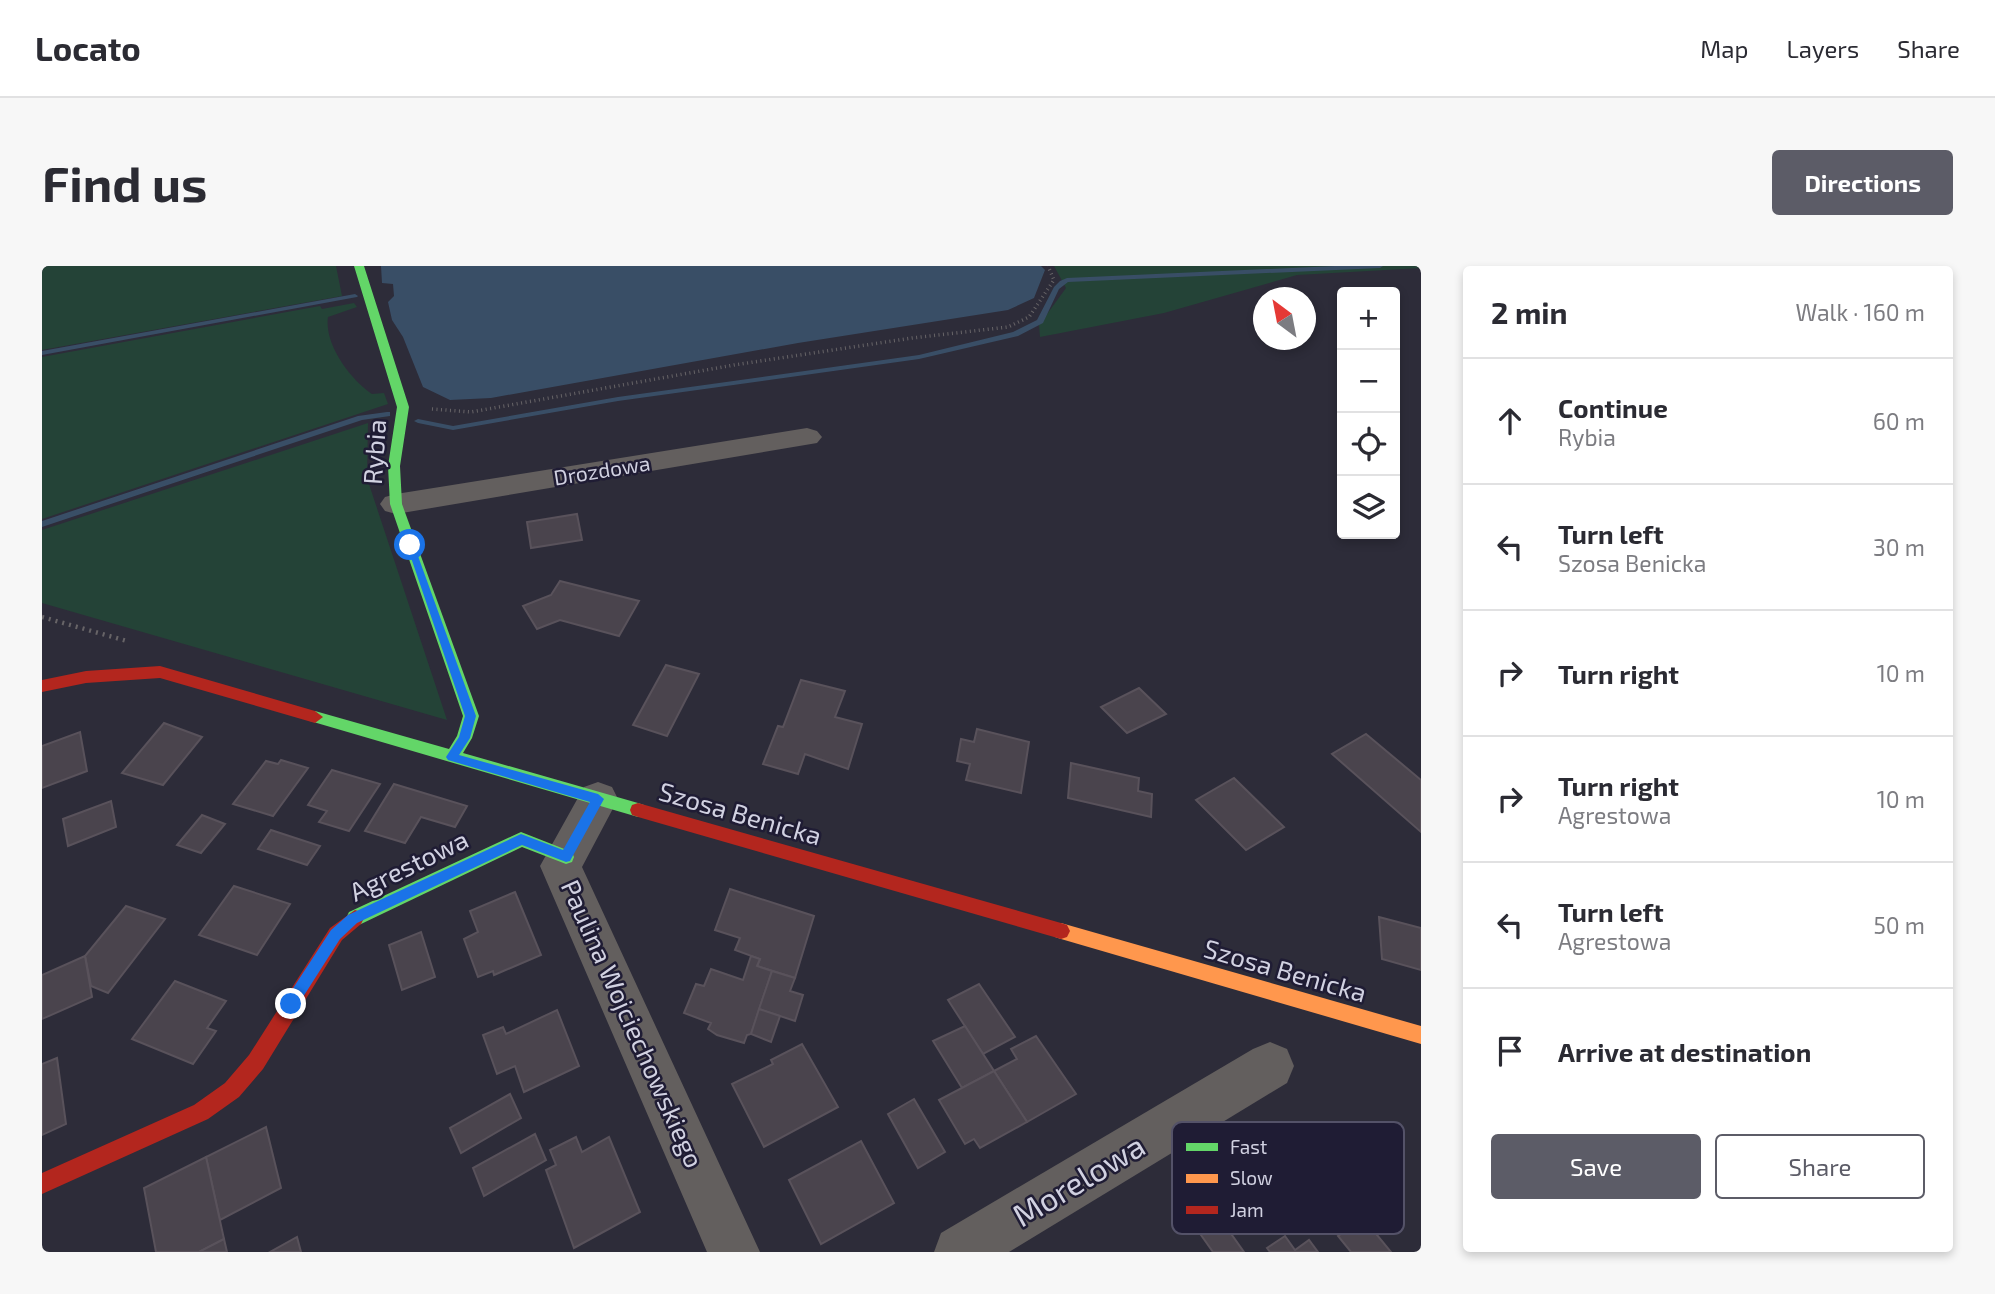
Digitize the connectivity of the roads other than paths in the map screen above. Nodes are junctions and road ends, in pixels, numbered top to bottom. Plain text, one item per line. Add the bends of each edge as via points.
1 (359, 266) edge
2 (807, 438) dead end
3 (396, 504) junction
4 (42, 686) edge
5 (452, 757) junction
6 (598, 799) junction
7 (566, 857) junction
8 (1421, 1035) edge
9 (1270, 1066) dead end
10 (1177, 1122) edge
11 (1172, 1125) edge
12 (42, 1184) edge
13 (734, 1252) edge
14 (960, 1252) edge

1 - 3 street, Rybia via 403,407 394,466
2 - 3 street, Drozdowa
3 - 5 street, Rybia via 471,716
4 - 5 street, Szosa Benicka via 106,674 160,672
5 - 6 street, Szosa Benicka
6 - 7 street, Paulina Wojciechowskiego
6 - 8 street, Szosa Benicka
7 - 12 street, Agrestowa via 521,839 353,919 336,934 256,1062 232,1090 201,1112
7 - 13 street, Paulina Wojciechowskiego via 561,866
9 - 10 street, Morelowa
11 - 14 street, Morelowa

